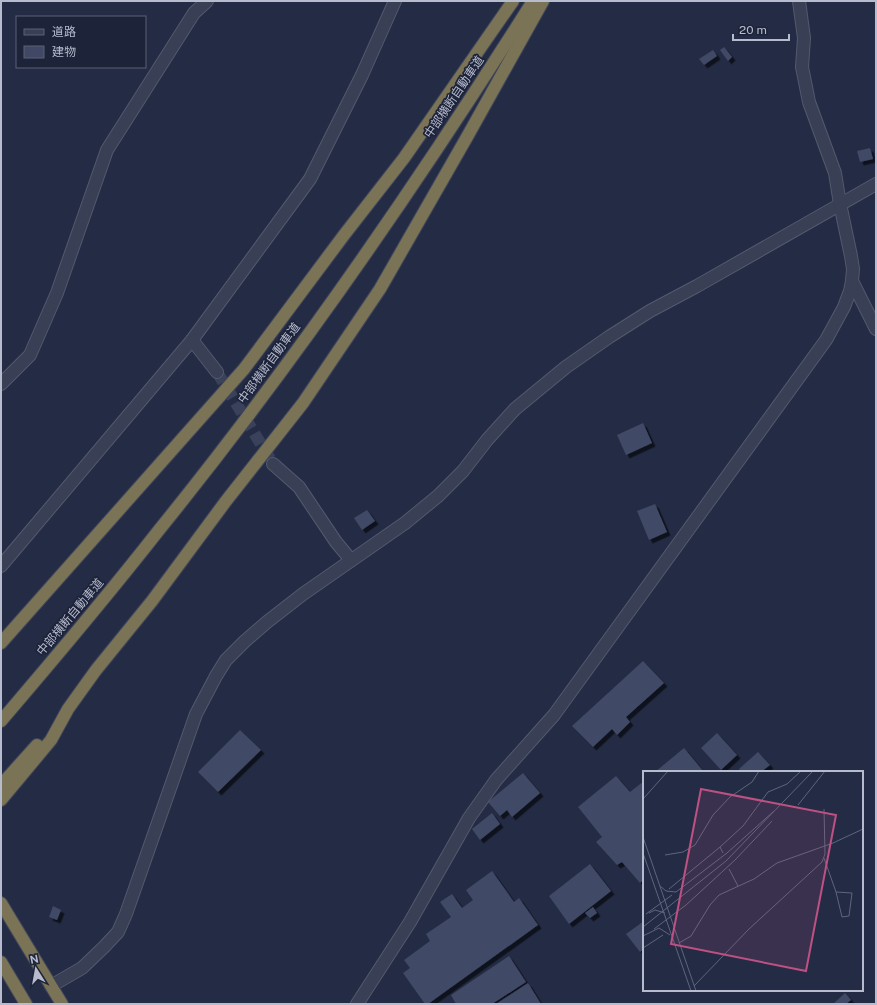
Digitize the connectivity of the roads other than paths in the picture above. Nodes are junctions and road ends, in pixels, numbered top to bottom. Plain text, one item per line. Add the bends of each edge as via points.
1 (207, 1) edge
2 (395, 1) edge
3 (513, 1) edge
4 (533, 1) edge
5 (543, 1) edge
6 (799, 1) edge
7 (876, 184) edge
8 (840, 204) junction
9 (852, 281) junction
10 (876, 329) edge
11 (192, 340) junction
12 (217, 372) tunnel mouth
13 (1, 384) edge
14 (273, 464) tunnel mouth
15 (351, 560) junction
16 (1, 566) edge
17 (1, 643) edge
18 (68, 709) junction
19 (1, 721) edge
20 (1, 785) edge
21 (1, 800) edge
22 (1, 903) edge
23 (1, 962) edge
24 (5, 972) edge
25 (51, 986) junction
26 (26, 1004) edge
27 (62, 1004) edge
28 (357, 1004) edge

1 - 13 street via 194,13 106,150 57,293 30,355
2 - 11 street via 362,75 310,179
3 - 17 highway via 404,158 244,369
4 - 19 highway, 中部横断自動車道 via 340,291 161,529
5 - 18 highway via 380,289 303,403
6 - 8 street via 804,38 802,66 809,102 835,173
7 - 8 street
8 - 9 street via 851,256
8 - 15 street via 650,311 566,367 515,410 438,496 406,523
9 - 10 street
9 - 28 street via 844,307 826,340 554,715 496,780 469,818 410,922
11 - 12 street
11 - 16 street
14 - 15 street via 299,487
15 - 25 street via 267,622 226,660 196,714 118,932 82,968
18 - 20 highway
18 - 21 highway via 51,740
22 - 25 highway
23 - 24 highway
24 - 26 highway
25 - 27 highway

